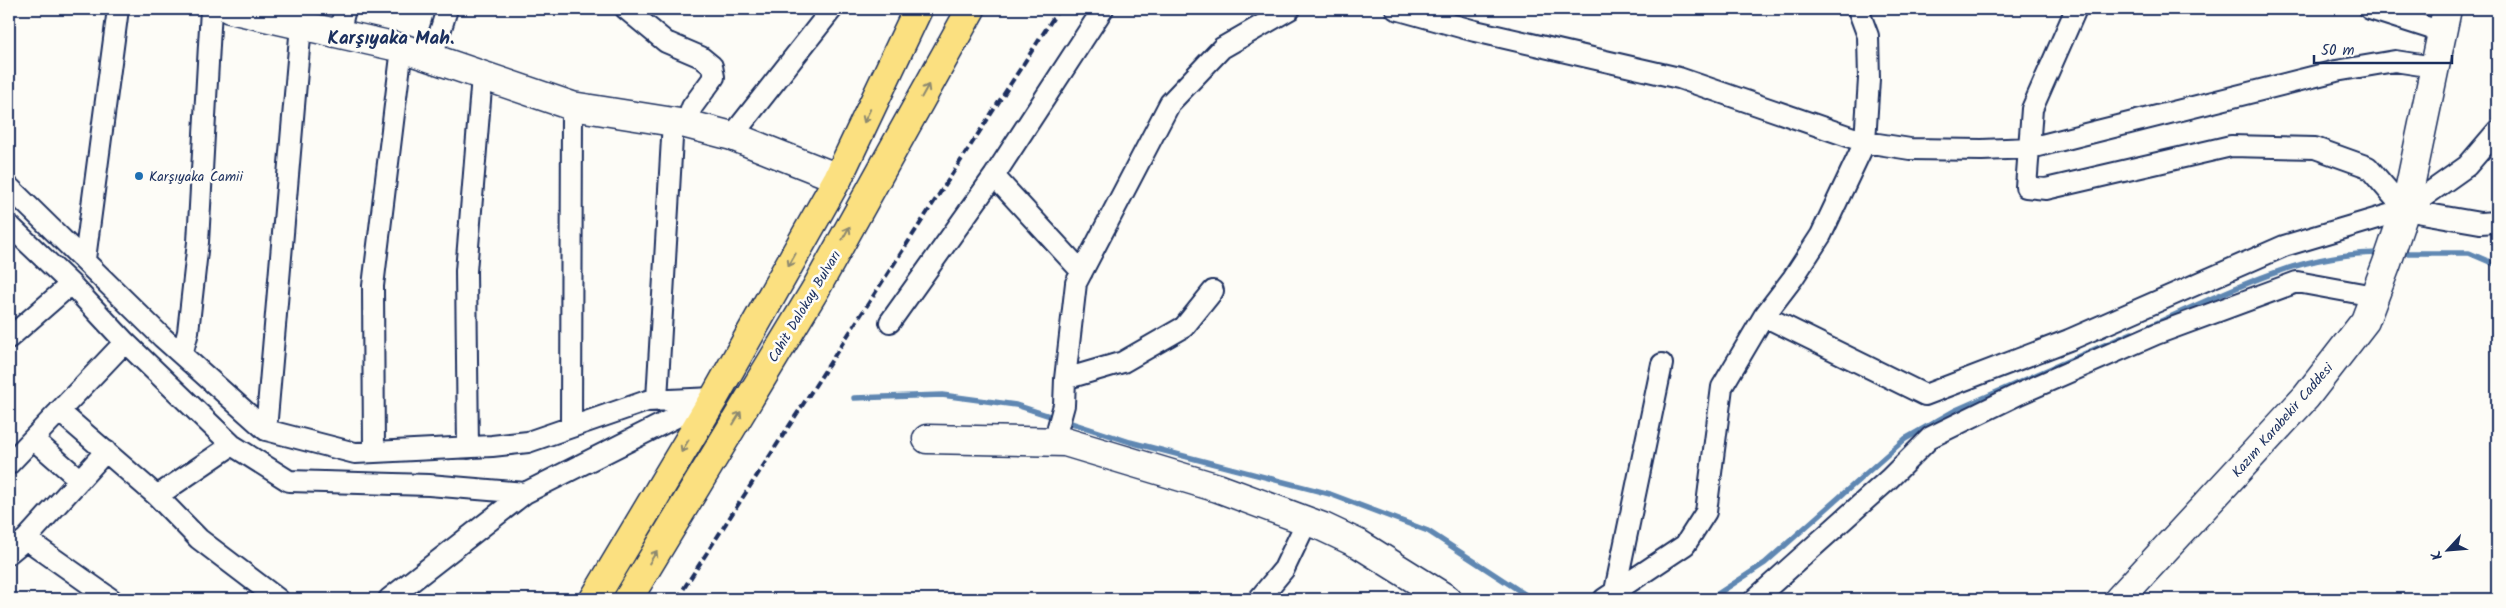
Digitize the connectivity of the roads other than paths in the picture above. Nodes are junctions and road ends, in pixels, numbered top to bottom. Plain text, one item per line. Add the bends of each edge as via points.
1 (118, 9) edge
2 (210, 9) edge
3 (230, 9) edge
4 (447, 9) edge
5 (626, 9) edge
6 (832, 9) edge
7 (918, 9) edge
8 (971, 9) edge
9 (1103, 9) edge
10 (1290, 9) edge
11 (1396, 9) edge
12 (1858, 9) edge
13 (2076, 9) edge
14 (2370, 9) edge
15 (2444, 20) edge
16 (342, 21) edge
17 (301, 25) junction
18 (402, 48) junction
19 (432, 58) junction
20 (2434, 68) junction
21 (482, 76) junction
22 (572, 106) junction
23 (680, 122) junction
24 (2497, 131) edge
25 (732, 136) junction
26 (1865, 142) junction
27 (2030, 148) junction
28 (994, 176) junction
29 (838, 178) junction
30 (9, 187) edge
31 (2405, 210) junction
32 (2497, 222) edge
33 (9, 225) edge
34 (85, 259) junction
35 (1082, 272) junction
36 (71, 284) junction
37 (1213, 291) dead end
38 (2374, 296) junction
39 (1764, 316) junction
40 (890, 322) dead end
41 (9, 338) edge
42 (125, 342) junction
43 (182, 355) junction
44 (1662, 364) dead end
45 (1064, 379) junction
46 (714, 398) junction
47 (656, 399) junction
48 (59, 411) junction
49 (571, 427) junction
50 (266, 430) junction
51 (1058, 434) junction
52 (33, 439) junction
53 (926, 439) dead end
54 (232, 445) junction
55 (468, 448) junction
56 (106, 451) junction
57 (374, 452) junction
58 (9, 464) edge
59 (80, 480) junction
60 (525, 493) junction
61 (157, 496) junction
62 (1307, 521) junction
63 (26, 539) junction
64 (9, 553) edge
65 (1610, 595) edge
66 (111, 599) edge
67 (278, 599) edge
68 (389, 599) edge
69 (594, 599) edge
70 (628, 599) edge
71 (1260, 599) edge
72 (1447, 599) edge
73 (1755, 599) edge
74 (2119, 599) edge

1 - 34 street
2 - 43 street via 198,242 188,332
3 - 17 street
4 - 19 street
5 - 23 street via 666,42 712,66 714,77
6 - 25 street
7 -> 29 main road
70 -> 8 main road, Cahit Dalokay Bulvarı via 815,290
9 - 28 street
10 - 35 street via 1222,48 1170,103
11 - 26 street via 1475,31 1679,78
12 - 26 street via 1868,36
13 - 27 street via 2032,109
14 - 15 street
15 - 20 street, Kazım Karabekir Caddesi
16 - 17 street
16 - 18 street
17 - 50 street
18 - 19 street
18 - 57 street via 372,286
19 - 21 street
20 - 27 street via 2395,61 2336,71
20 - 31 street, Kazım Karabekir Caddesi
21 - 22 street
21 - 55 street via 466,271
22 - 23 street
22 - 49 street
23 - 25 street
23 - 47 street
24 - 31 street via 2467,166
25 - 29 street
26 - 27 street via 1910,149
26 - 39 street via 1821,235
27 - 31 street via 2026,187 2046,189 2231,146 2315,148 2368,167
28 - 35 street
28 - 40 street
29 -> 46 main road
30 - 34 street
31 - 32 street via 2480,223
31 - 38 street, Kazım Karabekir Caddesi
31 - 39 street via 2284,246 2069,340 1926,395
33 - 36 street
34 - 43 street
35 - 45 street via 1076,282
36 - 41 street
36 - 42 street
37 - 45 street via 1184,327 1123,362
38 - 73 street via 2297,282 2156,334 1931,437
38 - 74 street, Kazım Karabekir Caddesi via 2365,321 2306,396
39 - 65 street via 1722,387 1706,512 1685,546
42 - 48 street
42 - 54 street
43 - 50 street
44 - 65 street
45 - 51 street via 1064,405
46 - 47 street
46 - 60 street
46 -> 69 main road
47 - 49 street
48 - 52 street
48 - 56 street
49 - 55 street via 528,442
50 - 57 street via 355,453
51 - 53 street
51 - 62 street via 1065,442 1218,488
52 - 58 street
52 - 59 street
54 - 60 street via 289,481 429,485
54 - 61 street
55 - 57 street
56 - 59 street
56 - 61 street
59 - 63 street
60 - 68 street
61 - 67 street via 199,538
62 - 71 street via 1284,568
62 - 72 street via 1359,544
63 - 64 street
63 - 66 street

